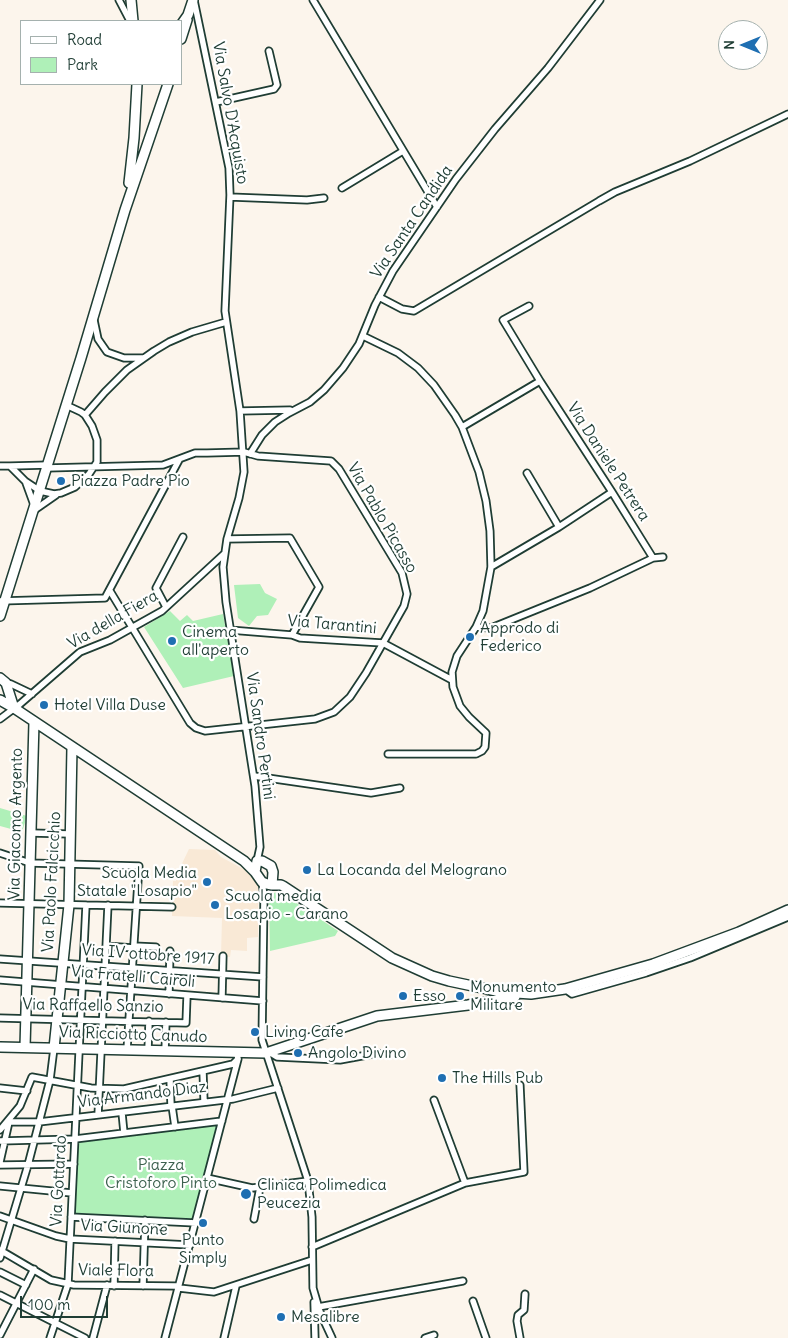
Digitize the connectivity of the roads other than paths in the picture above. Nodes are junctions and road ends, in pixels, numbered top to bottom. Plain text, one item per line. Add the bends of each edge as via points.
1 (119, 0) edge
2 (131, 0) edge
3 (194, 0) edge
4 (313, 0) edge
5 (600, 0) edge
6 (188, 15) junction
7 (133, 19) edge
8 (182, 24) edge
9 (182, 36) edge
10 (269, 51) dead end
11 (137, 85) edge
12 (168, 85) edge
13 (216, 102) junction
14 (788, 114) edge
15 (403, 150) junction
16 (342, 188) dead end
17 (230, 197) junction
18 (324, 198) dead end
19 (437, 207) junction
20 (124, 210) junction
21 (379, 298) junction
22 (529, 306) dead end
23 (94, 318) junction
24 (226, 322) junction
25 (363, 336) junction
26 (143, 358) junction
27 (540, 381) junction
28 (66, 405) junction
29 (294, 410) junction
30 (240, 411) junction
31 (85, 415) junction
32 (462, 427) junction
33 (247, 453) junction
34 (179, 460) junction
35 (0, 466) edge
36 (10, 466) junction
37 (47, 466) junction
38 (95, 467) junction
39 (527, 473) dead end
40 (25, 481) junction
41 (40, 491) junction
42 (612, 492) junction
43 (58, 494) junction
44 (34, 508) junction
45 (559, 527) junction
46 (183, 537) dead end
47 (227, 539) junction
48 (224, 554) junction
49 (663, 557) dead end
50 (653, 558) junction
51 (491, 567) junction
52 (110, 591) junction
53 (2, 600) edge
54 (166, 607) junction
55 (0, 616) edge
56 (476, 627) junction
57 (133, 628) junction
58 (230, 630) junction
59 (292, 635) junction
60 (383, 643) junction
61 (452, 680) junction
62 (2, 682) edge
63 (32, 694) junction
64 (0, 700) edge
65 (14, 708) junction
66 (0, 719) edge
67 (34, 722) junction
68 (246, 726) junction
69 (72, 748) junction
70 (388, 754) dead end
71 (254, 776) junction
72 (400, 788) dead end
73 (31, 833) junction
74 (70, 834) junction
75 (260, 847) junction
76 (0, 852) edge
77 (30, 862) junction
78 (268, 863) junction
79 (70, 864) junction
80 (256, 865) junction
81 (262, 882) junction
82 (276, 885) junction
83 (264, 896) junction
84 (0, 903) edge
85 (29, 904) junction
86 (69, 905) junction
87 (86, 905) junction
88 (108, 905) junction
89 (136, 906) junction
90 (172, 907) dead end
91 (788, 910) edge
92 (788, 918) edge
93 (106, 946) junction
94 (134, 947) junction
95 (156, 947) dead end
96 (170, 951) dead end
97 (224, 956) dead end
98 (0, 959) edge
99 (28, 961) junction
100 (63, 963) junction
101 (83, 965) junction
102 (105, 966) junction
103 (132, 968) junction
104 (170, 971) junction
105 (223, 974) junction
106 (263, 977) junction
107 (0, 980) edge
108 (27, 982) junction
109 (60, 985) junction
110 (82, 987) junction
111 (104, 989) junction
112 (565, 989) junction
113 (131, 991) junction
114 (168, 994) junction
115 (531, 994) junction
116 (187, 996) junction
117 (222, 998) junction
118 (263, 1001) junction
119 (0, 1018) edge
120 (26, 1018) junction
121 (56, 1019) junction
122 (81, 1019) junction
123 (102, 1020) junction
124 (129, 1021) junction
125 (149, 1022) junction
126 (166, 1022) junction
127 (0, 1047) edge
128 (25, 1047) junction
129 (54, 1048) junction
130 (79, 1048) junction
131 (100, 1049) junction
132 (127, 1050) junction
133 (148, 1050) junction
134 (165, 1051) junction
135 (267, 1052) junction
136 (378, 1053) dead end
137 (237, 1056) junction
138 (203, 1071) junction
139 (170, 1079) junction
140 (50, 1080) junction
141 (520, 1085) dead end
142 (77, 1086) junction
143 (0, 1088) edge
144 (99, 1088) junction
145 (278, 1088) junction
146 (27, 1090) junction
147 (228, 1099) junction
148 (434, 1100) dead end
149 (204, 1101) junction
150 (172, 1106) junction
151 (122, 1113) junction
152 (98, 1115) junction
153 (76, 1117) junction
154 (222, 1121) junction
155 (8, 1122) junction
156 (39, 1122) junction
157 (175, 1127) junction
158 (0, 1130) edge
159 (124, 1133) junction
160 (75, 1139) junction
161 (34, 1140) junction
162 (2, 1141) edge
163 (0, 1164) edge
164 (74, 1164) junction
165 (28, 1165) junction
166 (208, 1178) junction
167 (308, 1181) junction
168 (465, 1182) junction
169 (0, 1186) edge
170 (260, 1187) junction
171 (21, 1188) junction
172 (72, 1193) junction
173 (0, 1216) edge
174 (71, 1217) junction
175 (254, 1219) dead end
176 (145, 1220) junction
177 (12, 1221) junction
178 (196, 1223) junction
179 (70, 1239) junction
180 (115, 1241) junction
181 (144, 1242) junction
182 (190, 1244) junction
183 (312, 1247) junction
184 (2, 1250) edge
185 (0, 1258) edge
186 (312, 1260) junction
187 (34, 1269) junction
188 (0, 1272) edge
189 (463, 1281) dead end
190 (68, 1284) junction
191 (26, 1285) junction
192 (110, 1285) junction
193 (143, 1286) junction
194 (236, 1286) junction
195 (179, 1288) junction
196 (525, 1294) dead end
197 (0, 1295) edge
198 (314, 1295) junction
199 (473, 1301) dead end
200 (16, 1303) junction
201 (318, 1307) junction
202 (55, 1322) junction
203 (434, 1335) dead end
204 (0, 1337) edge
205 (50, 1338) edge
206 (85, 1338) edge
207 (93, 1338) edge
208 (165, 1338) edge
209 (224, 1338) edge
210 (315, 1338) edge
211 (332, 1338) edge
212 (425, 1338) edge
213 (486, 1338) edge
214 (520, 1338) edge

1 - 7 street
2 - 7 main road
3 - 6 main road
3 - 13 street, Via Salvo D'Acquisto
4 - 15 street
5 - 19 street, Via Santa Candida via 543,74 495,129
6 - 8 main road
6 - 9 main road
10 - 13 street via 277,85 274,89
11 - 20 main road via 134,138
12 - 20 main road
13 - 17 street, Via Salvo D'Acquisto
14 - 21 street via 690,162 615,192 414,311
15 - 16 street
15 - 19 street
17 - 18 street
17 - 24 street, Via Salvo D'Acquisto
19 - 21 street, Via Santa Candida via 393,271
20 - 23 main road
21 - 25 street, Via Santa Candida
22 - 27 street, Via Daniele Petrera via 503,320
23 - 26 street via 98,339 108,352 124,358
23 - 28 main road
24 - 26 street via 207,326 169,342
24 - 30 street, Via Salvo D'Acquisto
25 - 29 street, Via Santa Candida via 333,381 310,402
25 - 32 street via 398,353 424,373
26 - 31 street via 115,381
27 - 32 street
27 - 42 street, Via Daniele Petrera
28 - 31 street
28 - 37 main road
29 - 30 street
29 - 33 street, Via Santa Candida via 275,422
30 - 33 street, Via Salvo D'Acquisto
31 - 38 street via 96,436 98,452
32 - 51 street via 484,494
33 - 34 street, Via Pablo Picasso via 195,453
33 - 47 street, Via Sandro Pertini via 243,482
33 - 60 street, Via Pablo Picasso via 328,460 339,469 406,583 404,606
34 - 38 street, Via Pablo Picasso via 163,465
34 - 52 street
35 - 36 street, Via Pablo Picasso
36 - 37 street, Via Pablo Picasso
36 - 40 street
37 - 38 street, Via Pablo Picasso
37 - 41 main road
38 - 43 street via 75,487
39 - 45 street
40 - 41 street
40 - 44 street
41 - 43 street
41 - 44 main road
42 - 45 street
42 - 50 street, Via Daniele Petrera
43 - 44 street
44 - 53 main road
45 - 51 street
46 - 54 street via 156,588
47 - 48 street, Via Sandro Pertini
47 - 59 street via 290,538 319,587
48 - 54 street, Via della Fiera
48 - 58 street, Via Sandro Pertini via 224,590
49 - 50 street
50 - 56 street via 590,588 491,628
51 - 56 street via 483,611
52 - 53 street via 101,599
52 - 57 street, Via Pablo Picasso
53 - 55 main road
54 - 57 street, Via della Fiera
56 - 61 street via 457,656
57 - 63 street, Via della Fiera via 80,652
57 - 68 street, Via Pablo Picasso via 190,723 205,731
58 - 59 street, Via Tarantini
58 - 68 street, Via Sandro Pertini
59 - 60 street, Via Tarantini
60 - 61 street, Via Tarantini
60 - 68 street, Via Pablo Picasso via 350,697 334,712 315,719
61 - 70 street via 460,706 486,732 484,750 476,754
62 - 63 street
62 - 65 main road
63 - 65 street, Via della Fiera
64 - 65 main road
65 - 66 street, Via della Fiera
65 - 67 main road
67 - 69 main road
67 - 73 main road, Via Giacomo Argento
68 - 71 street, Via Sandro Pertini
69 - 74 main road, Via Paolo Falcicchio
69 - 80 main road via 244,861
71 - 72 street via 371,793
71 - 75 street, Via Sandro Pertini
73 - 74 street
73 - 77 main road, Via Giacomo Argento
74 - 79 main road, Via Paolo Falcicchio
75 - 78 street
75 - 80 street
76 - 77 street
77 - 79 street
77 - 85 main road, Via Giacomo Argento
78 - 80 main road via 262,861
78 - 82 main road
79 - 86 main road, Via Paolo Falcicchio
79 - 89 street via 139,866
80 - 81 main road
81 - 82 main road
81 - 83 street
82 - 83 street
82 - 115 main road via 412,968 477,987
83 - 106 street
84 - 85 street
85 - 86 street
85 - 99 main road, Via Giacomo Argento
86 - 87 street
86 - 100 main road, Via Paolo Falcicchio
87 - 88 street
87 - 101 street, Via Gottardo
88 - 89 street
88 - 93 street
89 - 90 street
89 - 94 street
91 - 112 main road via 686,952
92 - 112 street via 646,973 572,994
93 - 94 street
93 - 102 street
94 - 95 street
94 - 103 street
96 - 104 street
97 - 105 street
98 - 99 street, Via IV ottobre 1917
99 - 100 street, Via IV ottobre 1917
99 - 108 main road, Via Giacomo Argento
100 - 101 street, Via IV ottobre 1917
100 - 109 main road, Via Paolo Falcicchio
101 - 102 street, Via IV ottobre 1917
101 - 110 street, Via Gottardo
102 - 103 street, Via IV ottobre 1917
102 - 111 street
103 - 104 street, Via IV ottobre 1917
103 - 113 street
104 - 105 street, Via IV ottobre 1917
104 - 114 street
105 - 106 street, Via IV ottobre 1917
105 - 117 street
106 - 118 street
107 - 108 street, Via Fratelli Cairoli
108 - 109 street, Via Fratelli Cairoli
108 - 120 main road, Via Giacomo Argento
109 - 110 street, Via Fratelli Cairoli
109 - 121 main road, Via Paolo Falcicchio
110 - 111 street, Via Fratelli Cairoli
110 - 122 street, Via Gottardo
111 - 113 street, Via Fratelli Cairoli
111 - 123 street
112 - 115 main road
113 - 114 street, Via Fratelli Cairoli
113 - 124 street
114 - 116 street, Via Fratelli Cairoli
115 - 135 main road, Via Ricciotto Canudo via 378,1016
116 - 117 street, Via Fratelli Cairoli
116 - 126 street, Via Raffaello Sanzio via 186,1022
117 - 118 street, Via Fratelli Cairoli
118 - 135 street via 262,1040
119 - 120 street, Via Raffaello Sanzio
120 - 121 street, Via Raffaello Sanzio
120 - 128 main road, Via Giacomo Argento
121 - 122 street, Via Raffaello Sanzio
121 - 129 main road, Via Paolo Falcicchio
122 - 123 street, Via Raffaello Sanzio
122 - 130 street, Via Gottardo
123 - 124 street, Via Raffaello Sanzio
123 - 131 street
124 - 125 street, Via Raffaello Sanzio
124 - 132 street
125 - 126 street, Via Raffaello Sanzio
125 - 133 street
126 - 134 street
127 - 128 main road, Via Ricciotto Canudo
128 - 129 main road, Via Ricciotto Canudo
129 - 130 main road, Via Ricciotto Canudo
129 - 140 street
130 - 131 main road, Via Ricciotto Canudo
130 - 142 street, Via Gottardo
131 - 132 main road, Via Ricciotto Canudo
131 - 144 street
132 - 133 main road, Via Ricciotto Canudo
133 - 134 main road, Via Ricciotto Canudo
134 - 137 main road, Via Ricciotto Canudo
135 - 136 street via 277,1057 340,1060
135 - 137 main road, Via Ricciotto Canudo
135 - 145 street
137 - 138 street via 233,1064
137 - 147 street
138 - 139 street
138 - 149 street
139 - 144 street via 124,1089
139 - 150 street
140 - 142 street
140 - 146 street via 32,1076
140 - 156 street
141 - 168 street via 524,1172
142 - 144 street
142 - 153 street, Via Gottardo
143 - 146 street
144 - 152 street
145 - 147 street, Via Armando Diaz
145 - 167 street
146 - 155 street
147 - 149 street, Via Armando Diaz
147 - 154 street
148 - 168 street
149 - 150 street, Via Armando Diaz
150 - 151 street, Via Armando Diaz
150 - 157 street
151 - 152 street, Via Armando Diaz
151 - 159 street
152 - 153 street, Via Armando Diaz
153 - 156 street, Via Armando Diaz
153 - 160 street, Via Gottardo
154 - 157 street
154 - 166 street
155 - 156 street, Via Armando Diaz
155 - 158 street
155 - 162 street
156 - 161 street
157 - 159 street
159 - 160 street
160 - 161 street
160 - 164 street, Via Gottardo
161 - 162 street
161 - 165 street
162 - 163 street
163 - 165 street
164 - 165 street
164 - 172 street, Via Gottardo
165 - 171 street
166 - 170 street
166 - 178 street
167 - 170 street
167 - 183 street
168 - 183 street
169 - 171 street
170 - 175 street
171 - 172 street
171 - 177 street
172 - 174 street, Via Gottardo
173 - 177 street, Via Giunone
174 - 176 street
174 - 179 street, Via Gottardo
176 - 178 street
176 - 181 street
177 - 179 street, Via Giunone
177 - 184 street
178 - 182 street
179 - 180 street, Via Giunone
179 - 190 street, Via Gottardo
180 - 181 street, Via Giunone
180 - 192 street
181 - 182 street, Via Giunone
181 - 193 street
182 - 195 street
183 - 186 street
184 - 185 street
184 - 187 street, Viale Flora
186 - 194 street, Viale Flora
186 - 198 street
187 - 190 street, Viale Flora via 51,1280
187 - 191 street
188 - 191 street
189 - 201 street
190 - 192 street, Viale Flora
190 - 202 street, Via Gottardo
191 - 200 street
192 - 193 street, Viale Flora
192 - 207 street
193 - 195 street, Viale Flora
194 - 195 street, Viale Flora via 214,1292
194 - 209 street
195 - 208 street
196 - 214 street via 524,1310 516,1321
197 - 200 street
198 - 201 street
198 - 210 street
199 - 213 street
200 - 202 street
200 - 204 street
201 - 211 street
202 - 205 street, Via Gottardo
202 - 206 street
203 - 212 street

